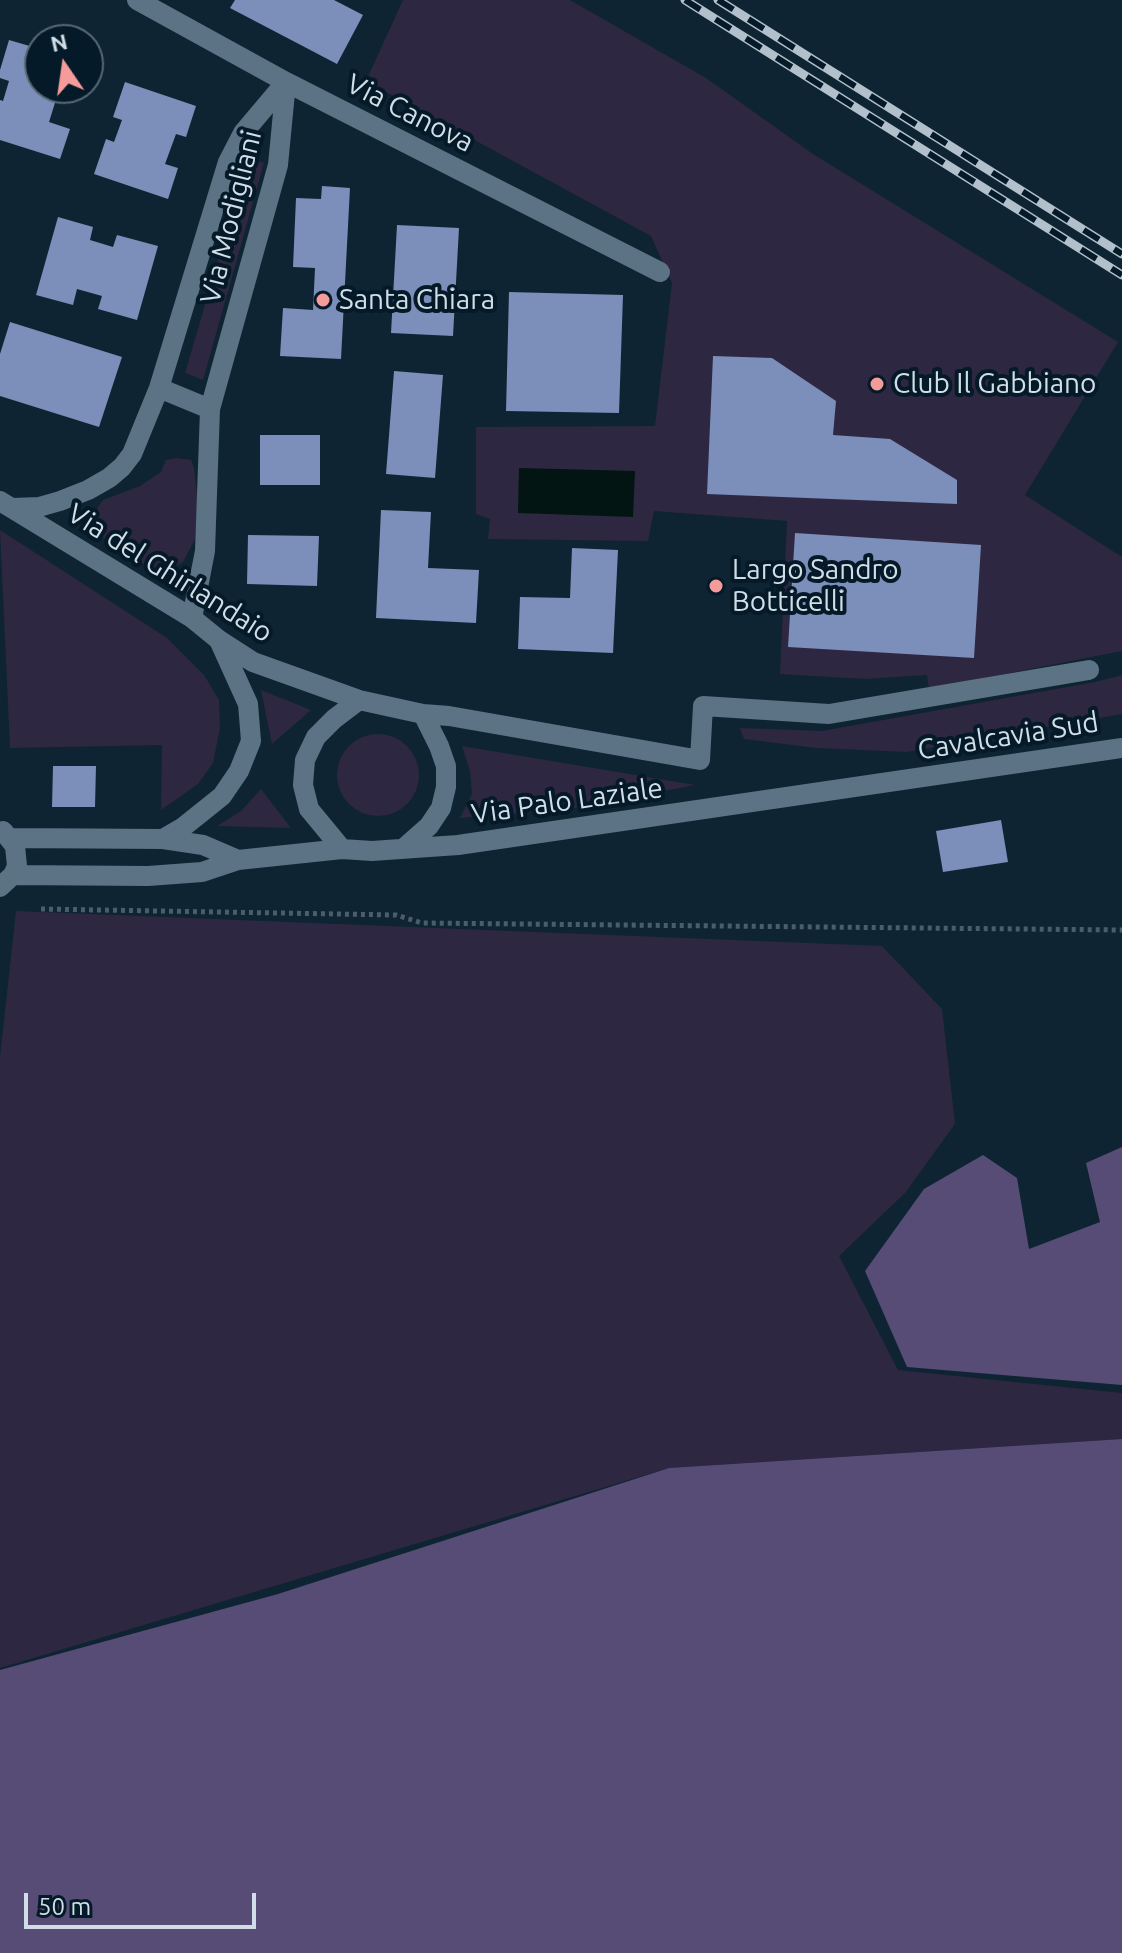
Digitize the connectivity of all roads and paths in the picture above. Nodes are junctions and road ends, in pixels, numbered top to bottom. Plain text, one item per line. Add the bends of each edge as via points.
1 (137, 0) edge
2 (286, 82) junction
3 (660, 272) dead end
4 (159, 388) junction
5 (210, 409) junction
6 (6, 505) edge
7 (192, 618) junction
8 (219, 640) junction
9 (1089, 670) dead end
10 (359, 700) junction
11 (423, 714) junction
12 (1122, 748) edge
13 (903, 781) joint
14 (441, 808) junction
15 (5, 833) edge
16 (163, 839) junction
17 (458, 845) junction
18 (342, 849) junction
19 (403, 849) junction
20 (238, 860) junction
21 (7, 881) edge
22 (41, 909) dead end
23 (1122, 930) edge

1 - 2 street, Via Canova
2 - 3 street, Via Canova
2 - 4 street, Via Modigliani via 243,133 228,162
2 - 5 street, Via Modigliani via 278,165
4 - 5 street
4 - 6 street, Via Modigliani via 132,454 109,478 39,507
5 - 7 street, Via Modigliani via 205,551
6 - 7 street, Via del Ghirlandaio
7 - 8 street, Via del Ghirlandaio
8 - 10 street, Via del Ghirlandaio via 253,662
8 - 16 street via 248,704 251,741 222,796
9 - 11 street via 829,714 703,706 700,760
10 - 11 street
10 - 18 street via 316,737 305,760 303,785 309,809
11 - 14 street via 446,766
12 - 13 street, Cavalcavia Sud
13 - 17 street, Via Palo Laziale
14 - 17 street via 442,828
14 - 19 street
15 - 16 street, Via Palo Laziale
15 - 21 street, Via Palo Laziale via 17,855
16 - 20 street, Via Palo Laziale via 203,845
17 - 19 street, Via Palo Laziale
18 - 19 street, Via Palo Laziale
18 - 20 street, Via Palo Laziale
20 - 21 street, Via Palo Laziale via 202,872
22 - 23 path via 396,915 422,923

